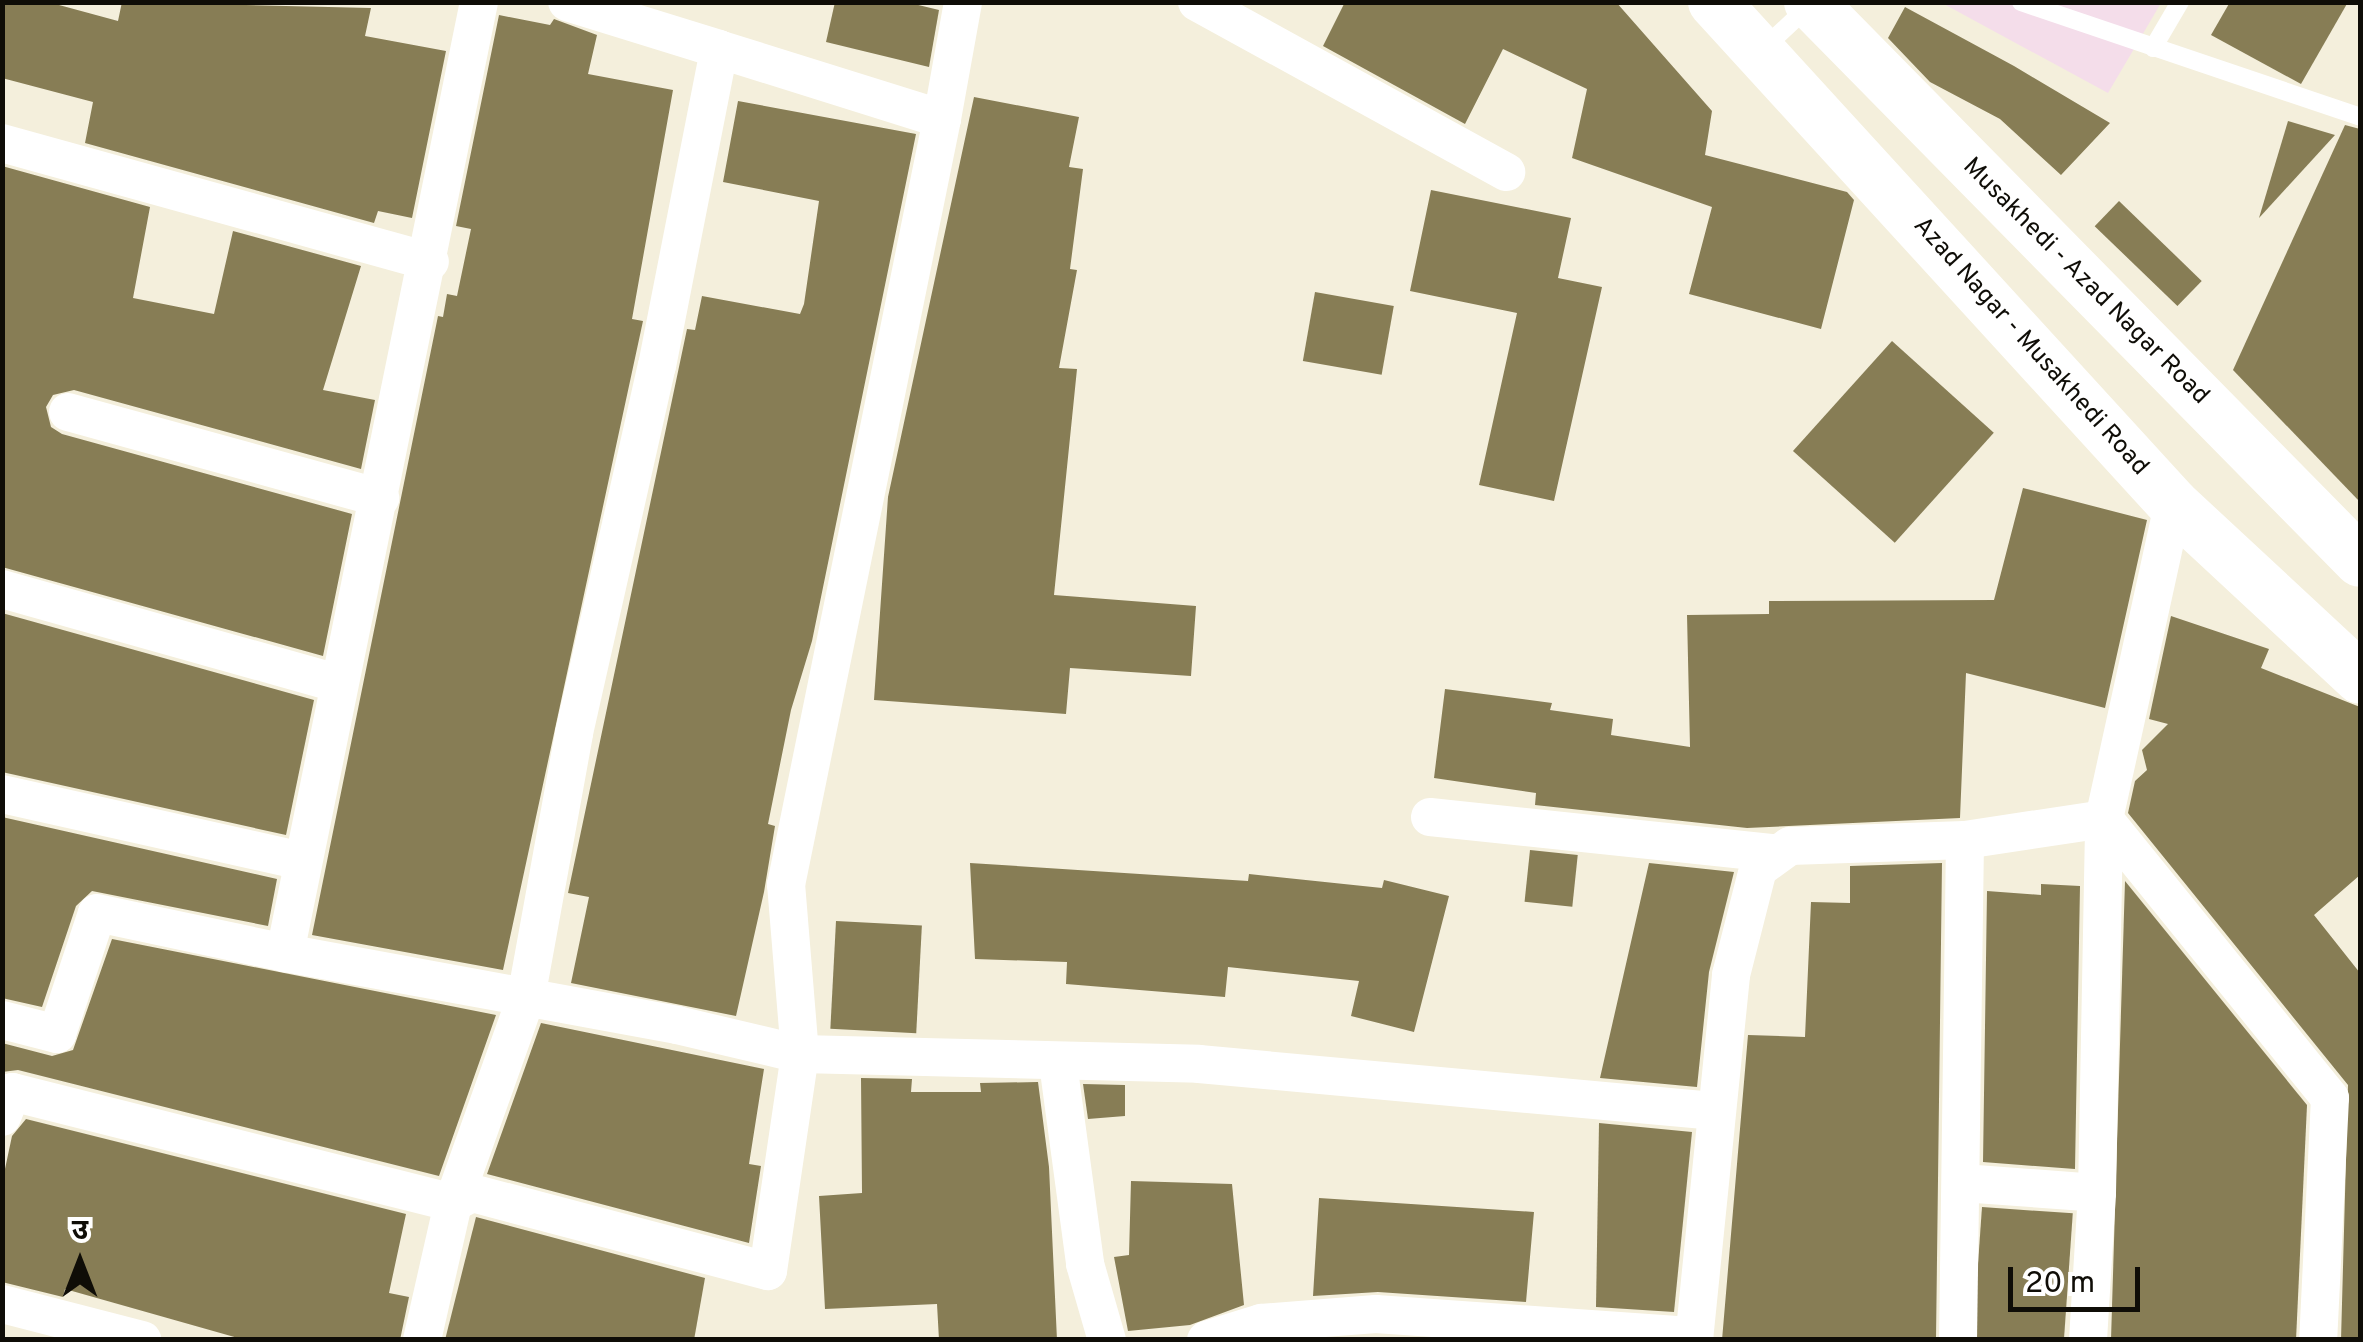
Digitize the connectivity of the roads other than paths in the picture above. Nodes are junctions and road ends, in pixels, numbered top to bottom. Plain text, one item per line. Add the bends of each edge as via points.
1 (479, 2) edge
2 (567, 2) edge
3 (963, 2) edge
4 (1197, 2) edge
5 (1714, 2) edge
6 (2020, 2) edge
7 (2180, 2) edge
8 (1811, 3) edge
9 (719, 48) junction
10 (2153, 48) junction
11 (1762, 49) junction
12 (2360, 118) edge
13 (942, 119) junction
14 (2, 143) edge
15 (1506, 172) dead end
16 (430, 262) junction
17 (68, 412) dead end
18 (380, 498) junction
19 (2172, 504) junction
20 (2360, 561) edge
21 (2, 590) edge
22 (2360, 678) edge
23 (336, 683) junction
24 (2, 794) edge
25 (1430, 817) dead end
26 (2104, 819) junction
27 (1965, 840) junction
28 (1773, 853) junction
29 (301, 861) junction
30 (285, 954) junction
31 (526, 998) junction
32 (2, 1020) edge
33 (800, 1054) junction
34 (1058, 1063) junction
35 (1713, 1111) junction
36 (2, 1117) edge
37 (1962, 1183) junction
38 (2098, 1192) junction
39 (454, 1203) junction
40 (2, 1304) edge
41 (1374, 1327) edge
42 (1570, 1334) edge
43 (1694, 1338) edge
44 (142, 1340) edge
45 (422, 1340) edge
46 (1107, 1340) edge
47 (1206, 1340) edge
48 (1958, 1340) edge
49 (2088, 1340) edge
50 (2318, 1340) edge

1 - 16 street
2 - 9 street
3 - 13 street
4 - 15 street
5 - 11 main road, Azad Nagar - Musakhedi Road
6 - 10 lane
7 - 10 lane
8 - 11 lane
8 - 20 main road, Musakhedi - Azad Nagar Road
9 - 13 street
9 - 31 street via 657,366 574,733
10 - 12 lane
11 - 19 main road, Azad Nagar - Musakhedi Road
13 - 33 street via 786,885
14 - 16 street
16 - 18 street
17 - 18 street
18 - 23 street
19 - 22 main road, Azad Nagar - Musakhedi Road
19 - 26 street
21 - 23 street
23 - 29 street
24 - 29 street
25 - 28 street
26 - 27 street
26 - 38 street
26 - 50 street via 2330,1098
27 - 28 street via 1790,846
27 - 37 street
28 - 35 street via 1750,886
29 - 30 street
30 - 31 street
30 - 32 street via 97,913 57,1034
31 - 33 street
31 - 39 street
33 - 34 street
33 - 39 street via 768,1270 472,1193
34 - 35 street via 1199,1064
34 - 46 street via 1085,1264
35 - 43 street
36 - 39 street via 12,1092
37 - 38 street
37 - 48 street
38 - 49 street
39 - 45 street
40 - 44 street
41 - 42 street
41 - 47 street via 1261,1323
42 - 43 street

